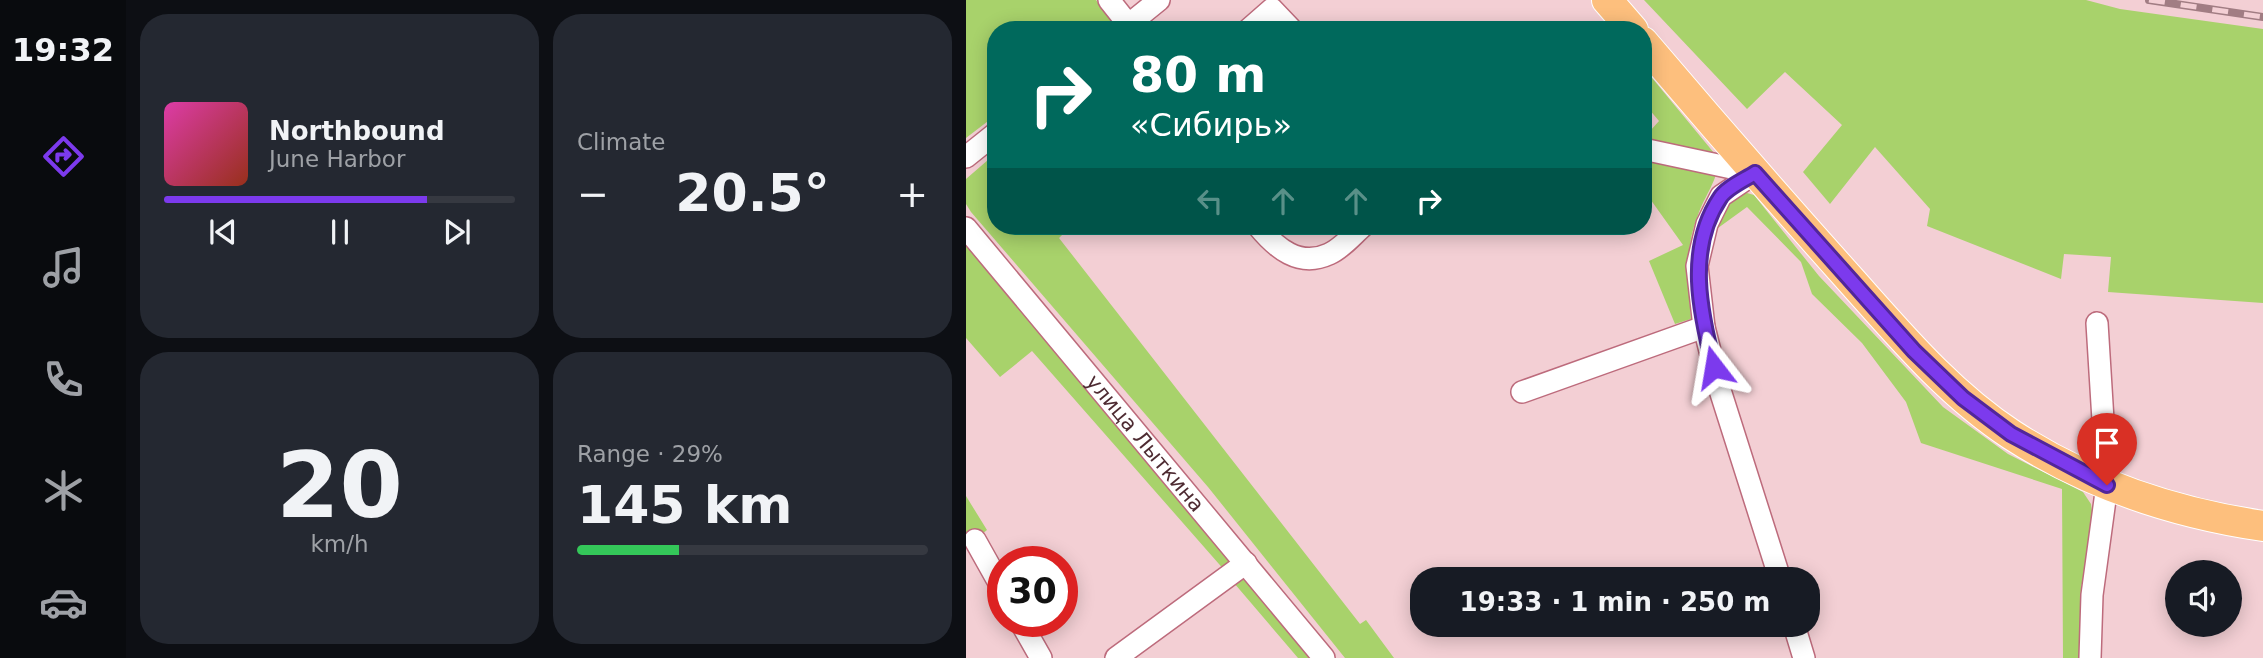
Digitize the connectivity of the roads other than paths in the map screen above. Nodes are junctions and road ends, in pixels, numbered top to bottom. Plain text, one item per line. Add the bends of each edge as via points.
1 (1159, 0) edge
2 (1607, 0) edge
3 (1114, 2) edge
4 (1122, 21) edge
5 (1133, 21) edge
6 (1258, 21) edge
7 (1283, 21) edge
8 (1625, 21) edge
9 (1652, 53) edge
10 (987, 140) edge
11 (1652, 151) edge
12 (966, 158) edge
13 (1755, 173) junction
14 (966, 228) edge
15 (1267, 235) edge
16 (1353, 235) edge
17 (2097, 323) dead end
18 (1704, 327) junction
19 (1522, 392) dead end
20 (2107, 485) junction
21 (2263, 526) edge
22 (975, 540) dead end
23 (987, 561) edge
24 (1246, 563) junction
25 (1776, 567) edge
26 (1029, 637) edge
27 (1798, 637) edge
28 (1041, 658) edge
29 (1116, 658) edge
30 (1324, 658) edge
31 (1804, 658) edge
32 (2090, 658) edge

1 - 5 street
2 - 8 highway
3 - 4 street
6 - 7 street via 1272,9
9 - 13 highway
10 - 12 street
11 - 13 street
13 - 18 street via 1721,196 1707,224 1697,266
13 - 20 highway via 1914,351 1963,398 2011,434
14 - 24 street, улица Лыткина
15 - 16 street via 1282,251 1300,258 1331,254
17 - 20 street
18 - 19 street
18 - 25 street
20 - 21 highway via 2175,509
20 - 32 street via 2092,595
22 - 23 street
24 - 29 street
24 - 30 street, улица Лыткина
26 - 28 street
27 - 31 street

